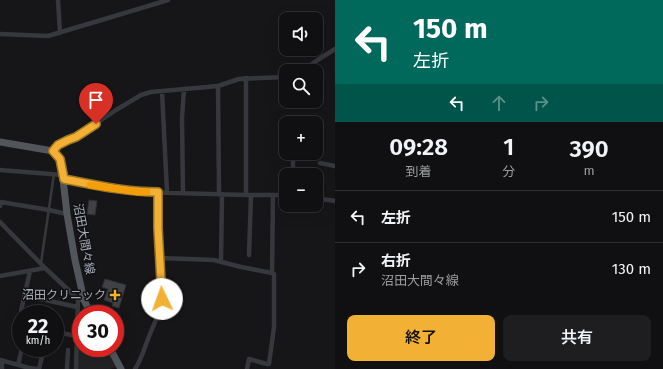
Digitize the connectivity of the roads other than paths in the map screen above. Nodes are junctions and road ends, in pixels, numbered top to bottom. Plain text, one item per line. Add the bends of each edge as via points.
1 (58, 0) edge
2 (168, 0) edge
3 (60, 33) junction
4 (0, 34) edge
5 (335, 49) edge
6 (312, 64) edge
7 (279, 77) edge
8 (246, 78) junction
9 (218, 86) junction
10 (184, 89) junction
11 (162, 91) junction
12 (0, 142) edge
13 (53, 151) junction
14 (320, 163) dead end
15 (335, 166) edge
16 (0, 170) edge
17 (54, 174) junction
18 (63, 177) junction
19 (158, 192) junction
20 (167, 192) junction
21 (184, 193) junction
22 (220, 194) junction
23 (249, 195) junction
24 (272, 195) junction
25 (279, 195) edge
26 (323, 199) edge
27 (335, 201) edge
28 (0, 206) edge
29 (49, 210) junction
30 (67, 214) junction
31 (0, 222) edge
32 (249, 255) dead end
33 (160, 258) junction
34 (221, 262) junction
35 (41, 264) junction
36 (45, 268) junction
37 (30, 271) junction
38 (272, 273) junction
39 (0, 276) edge
40 (32, 297) dead end
41 (81, 300) junction
42 (22, 305) edge
43 (78, 305) edge
44 (85, 305) edge
45 (72, 306) edge
46 (68, 350) dead end
47 (20, 357) edge
48 (42, 357) edge
49 (76, 357) edge
50 (115, 357) edge
51 (1, 360) edge
52 (18, 365) junction
53 (2, 369) edge
54 (39, 369) edge
55 (66, 369) edge
56 (76, 369) edge
57 (121, 369) edge
58 (135, 369) edge
59 (248, 369) edge

1 - 3 street
2 - 3 street
3 - 4 street via 48,36
5 - 6 street
7 - 8 street
8 - 9 street
8 - 23 street
9 - 10 street
9 - 22 street
10 - 11 street
10 - 21 street
11 - 13 street via 141,95 76,137 58,145
11 - 20 street
12 - 13 main road
13 - 18 main road, 沼田大間々線 via 60,159
14 - 15 street
16 - 17 street
17 - 18 street
17 - 29 lane
18 - 19 street via 101,187
18 - 30 main road, 沼田大間々線
19 - 20 street
19 - 33 street
20 - 21 street
21 - 22 street
22 - 23 street
22 - 34 street
23 - 24 street
23 - 32 street
24 - 25 street
24 - 38 street
26 - 27 street
28 - 29 street via 1,202
29 - 30 street
29 - 35 lane
30 - 41 main road, 沼田大間々線
31 - 35 street
33 - 34 street
33 - 58 street via 160,310
34 - 38 street
35 - 36 street
36 - 37 street
36 - 41 street
37 - 39 street
37 - 42 street
38 - 59 street via 274,327 269,364 249,359
40 - 45 street
41 - 43 street
41 - 44 main road, 沼田大間々線
46 - 55 street
47 - 52 street
48 - 54 street
49 - 56 street
50 - 57 main road
51 - 52 street
51 - 53 street
52 - 54 street

